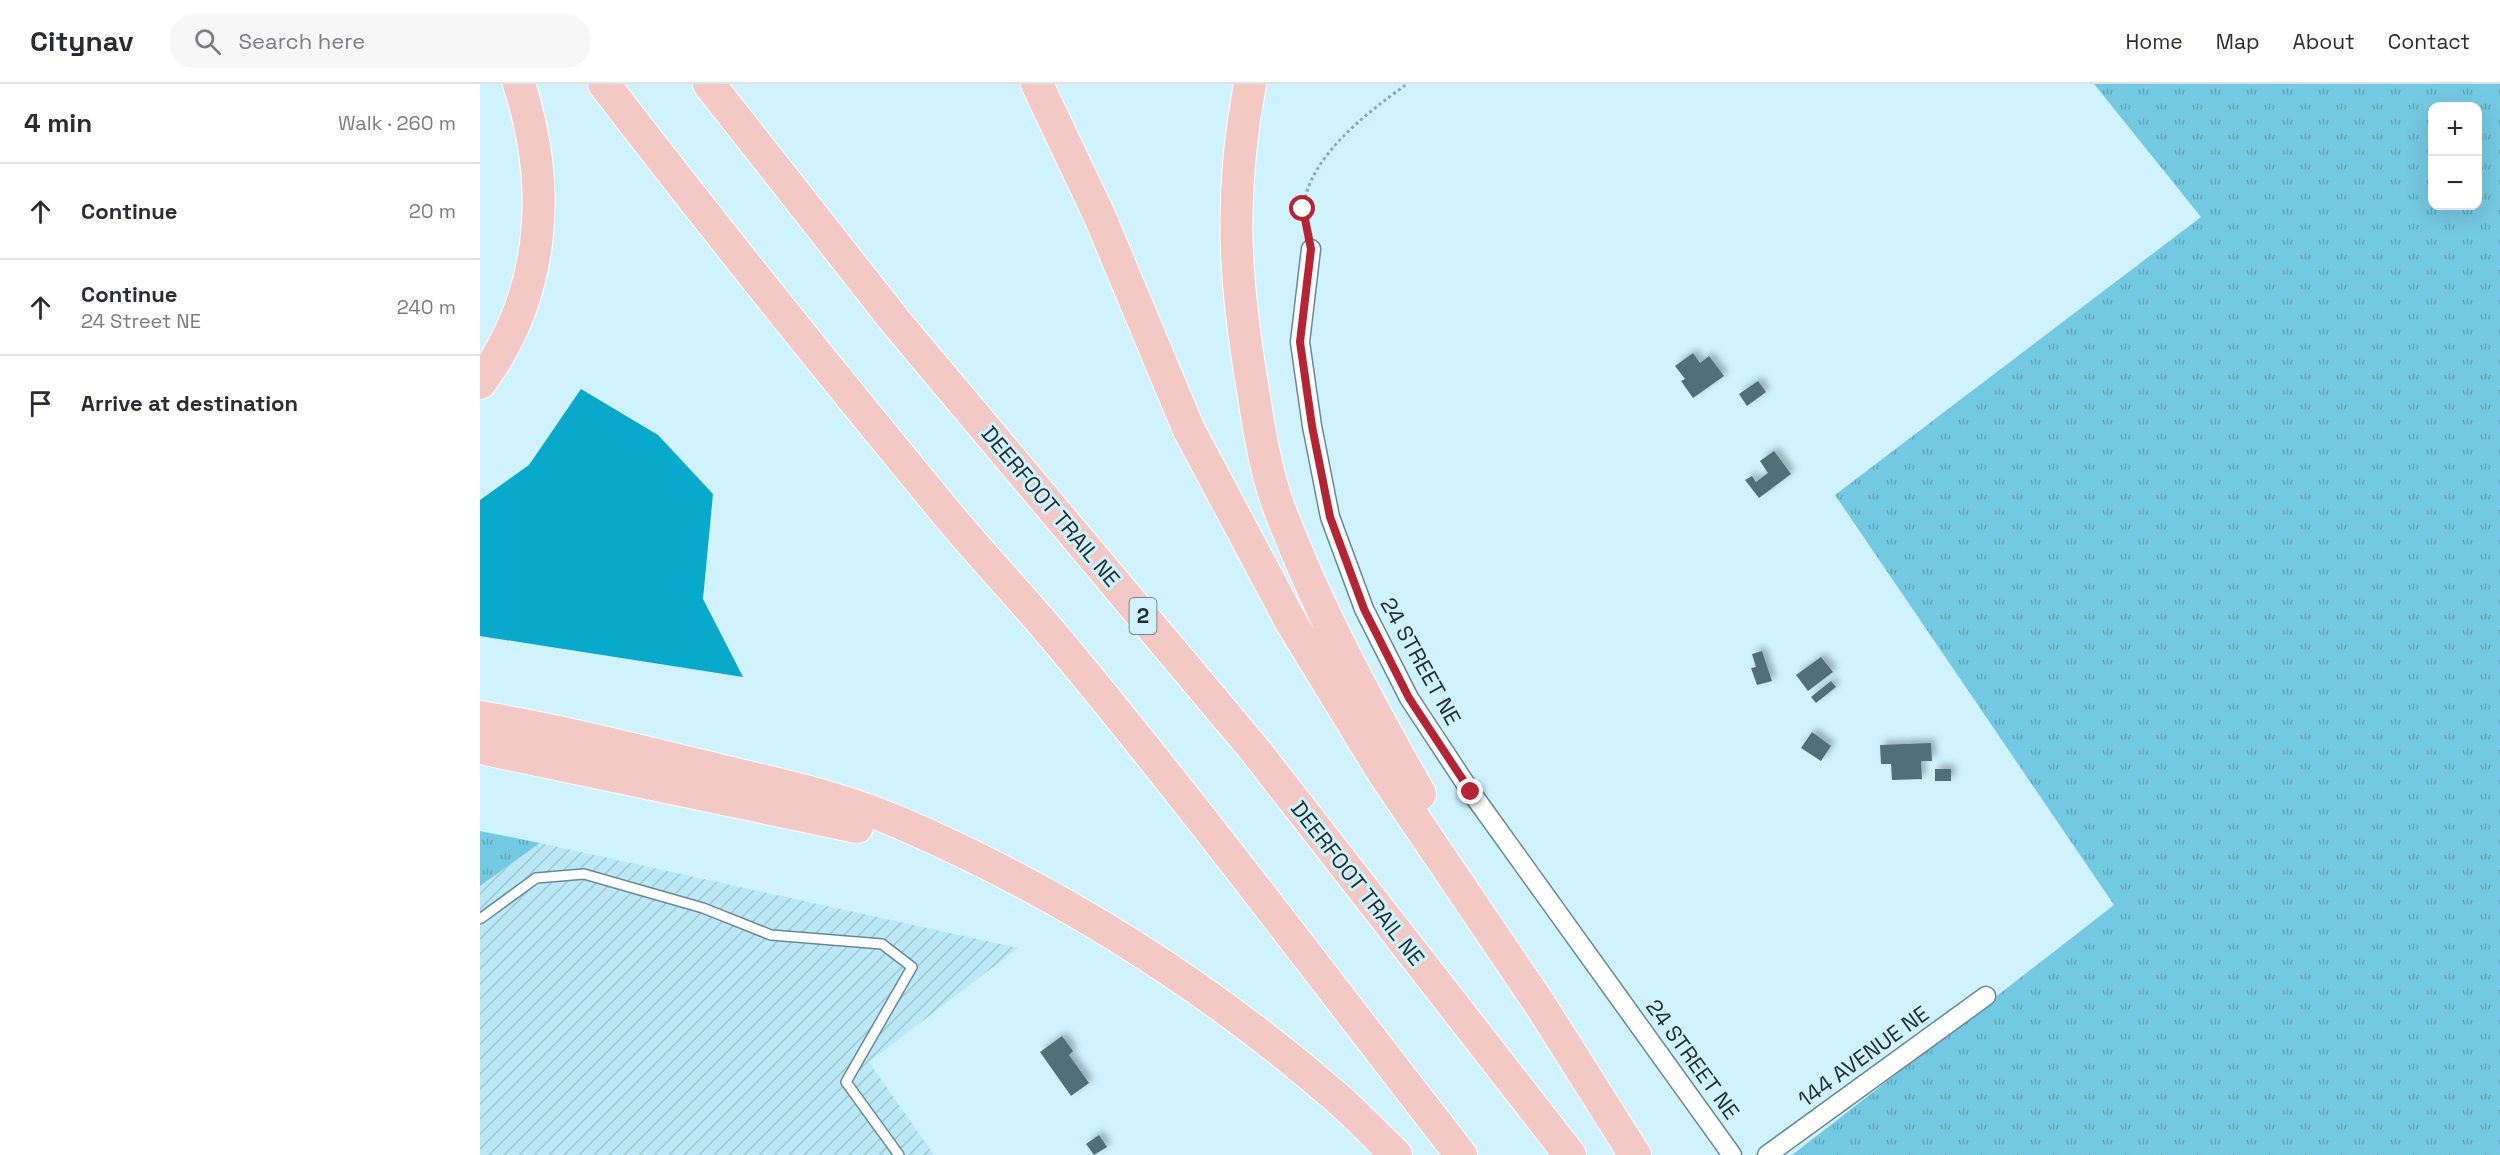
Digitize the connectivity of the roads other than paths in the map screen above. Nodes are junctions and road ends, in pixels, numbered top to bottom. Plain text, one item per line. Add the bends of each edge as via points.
1 (519, 84) edge
2 (604, 84) edge
3 (709, 84) edge
4 (1037, 84) edge
5 (1250, 84) edge
6 (1311, 249) road end
7 (480, 383) edge
8 (480, 717) edge
9 (480, 748) edge
10 (1004, 873) junction
11 (480, 919) edge
12 (1986, 996) dead end
13 (1541, 1006) junction
14 (899, 1155) edge
15 (1395, 1155) edge
16 (1461, 1155) edge
17 (1570, 1155) edge
18 (1635, 1155) edge
19 (1732, 1155) edge
20 (1767, 1155) edge

1 - 7 highway via 535,148 540,215 523,302 495,363
2 - 16 highway via 840,383 1147,752
3 - 17 highway, DEERFOOT TRAIL NE / 2 via 896,322 1254,749
4 - 13 highway via 1099,215 1189,430 1291,622 1382,771
5 - 13 highway via 1239,148 1235,250 1239,308 1261,440 1278,504 1340,649
6 - 19 street, 24 STREET NE via 1300,342 1312,426 1330,517 1364,609 1409,698 1471,792
8 - 10 highway via 561,731 797,789 896,821
9 - 10 highway via 871,830
10 - 15 highway via 1183,979 1336,1097
11 - 14 lane via 536,878 584,874 703,908 771,935 882,944 912,967 846,1082
12 - 20 street, 144 AVENUE NE
13 - 18 highway

